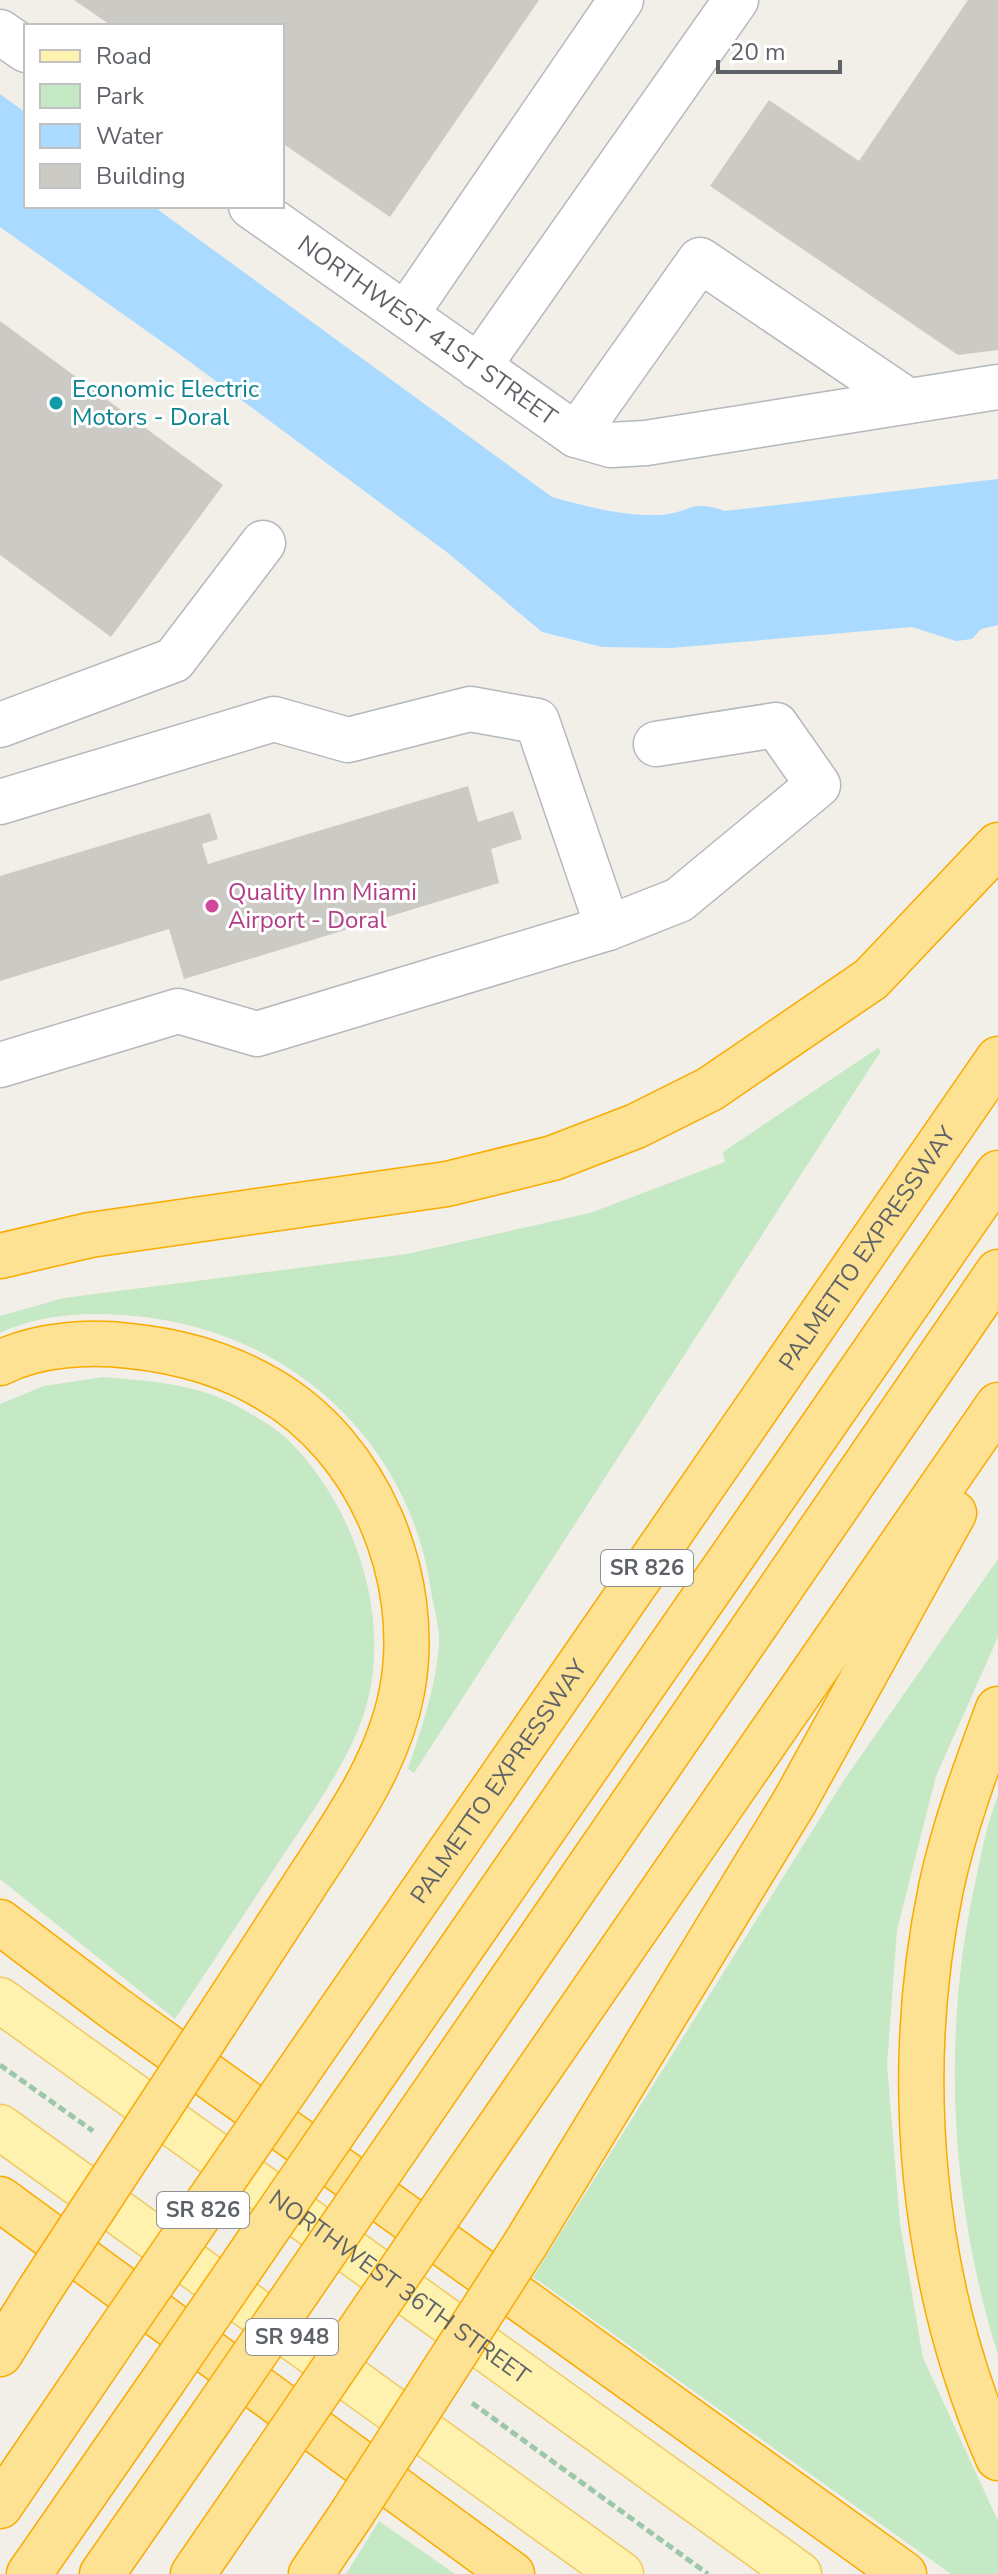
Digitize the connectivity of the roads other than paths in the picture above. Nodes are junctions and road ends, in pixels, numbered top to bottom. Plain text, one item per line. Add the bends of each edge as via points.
1 (621, 0) edge
2 (736, 0) edge
3 (0, 32) edge
4 (24, 49) edge
5 (254, 208) edge
6 (406, 314) junction
7 (478, 367) junction
8 (998, 387) edge
9 (908, 401) junction
10 (593, 440) junction
11 (263, 543) dead end
12 (0, 725) edge
13 (656, 744) dead end
14 (0, 802) edge
15 (998, 845) edge
16 (608, 928) junction
17 (998, 1059) edge
18 (0, 1065) edge
19 (998, 1173) edge
20 (0, 1256) edge
21 (998, 1272) edge
22 (0, 1363) edge
23 (998, 1405) edge
24 (998, 1433) edge
25 (998, 1709) edge
26 (0, 1922) edge
27 (0, 2000) edge
28 (0, 2127) edge
29 (0, 2199) edge
30 (0, 2354) edge
31 (998, 2458) edge
32 (0, 2506) edge
33 (29, 2574) edge
34 (102, 2574) edge
35 (193, 2574) edge
36 (311, 2574) edge
37 (512, 2574) edge
38 (621, 2574) edge
39 (799, 2574) edge
40 (904, 2574) edge

1 - 6 street
2 - 7 street
3 - 4 street
5 - 6 street, NORTHWEST 41ST STREET
6 - 7 street, NORTHWEST 41ST STREET
7 - 10 street, NORTHWEST 41ST STREET
8 - 9 street
9 - 10 street via 646,443
9 - 10 street via 700,260
11 - 12 street via 174,660
13 - 16 street via 776,725 818,785 679,900
14 - 16 street via 274,719 348,740 470,709 537,721
15 - 20 highway via 871,979 710,1089 636,1126 553,1158 447,1184 90,1235
16 - 18 street via 257,1034 178,1011
17 - 32 highway, PALMETTO EXPRESSWAY / SR 826, bridge
19 - 33 highway, bridge
21 - 34 highway, bridge
22 - 30 highway, bridge via 55,1348 109,1343 172,1351 241,1374 296,1408 361,1484 393,1547 405,1600 408,1648 390,1732 356,1803
23 - 35 highway, bridge
24 - 36 highway, bridge via 795,1801 526,2243
25 - 31 highway via 941,1888 926,1988 922,2095 923,2149 942,2276 968,2378
26 - 40 highway
27 - 39 main road, NORTHWEST 36TH STREET
28 - 38 main road, SR 948
29 - 37 highway

